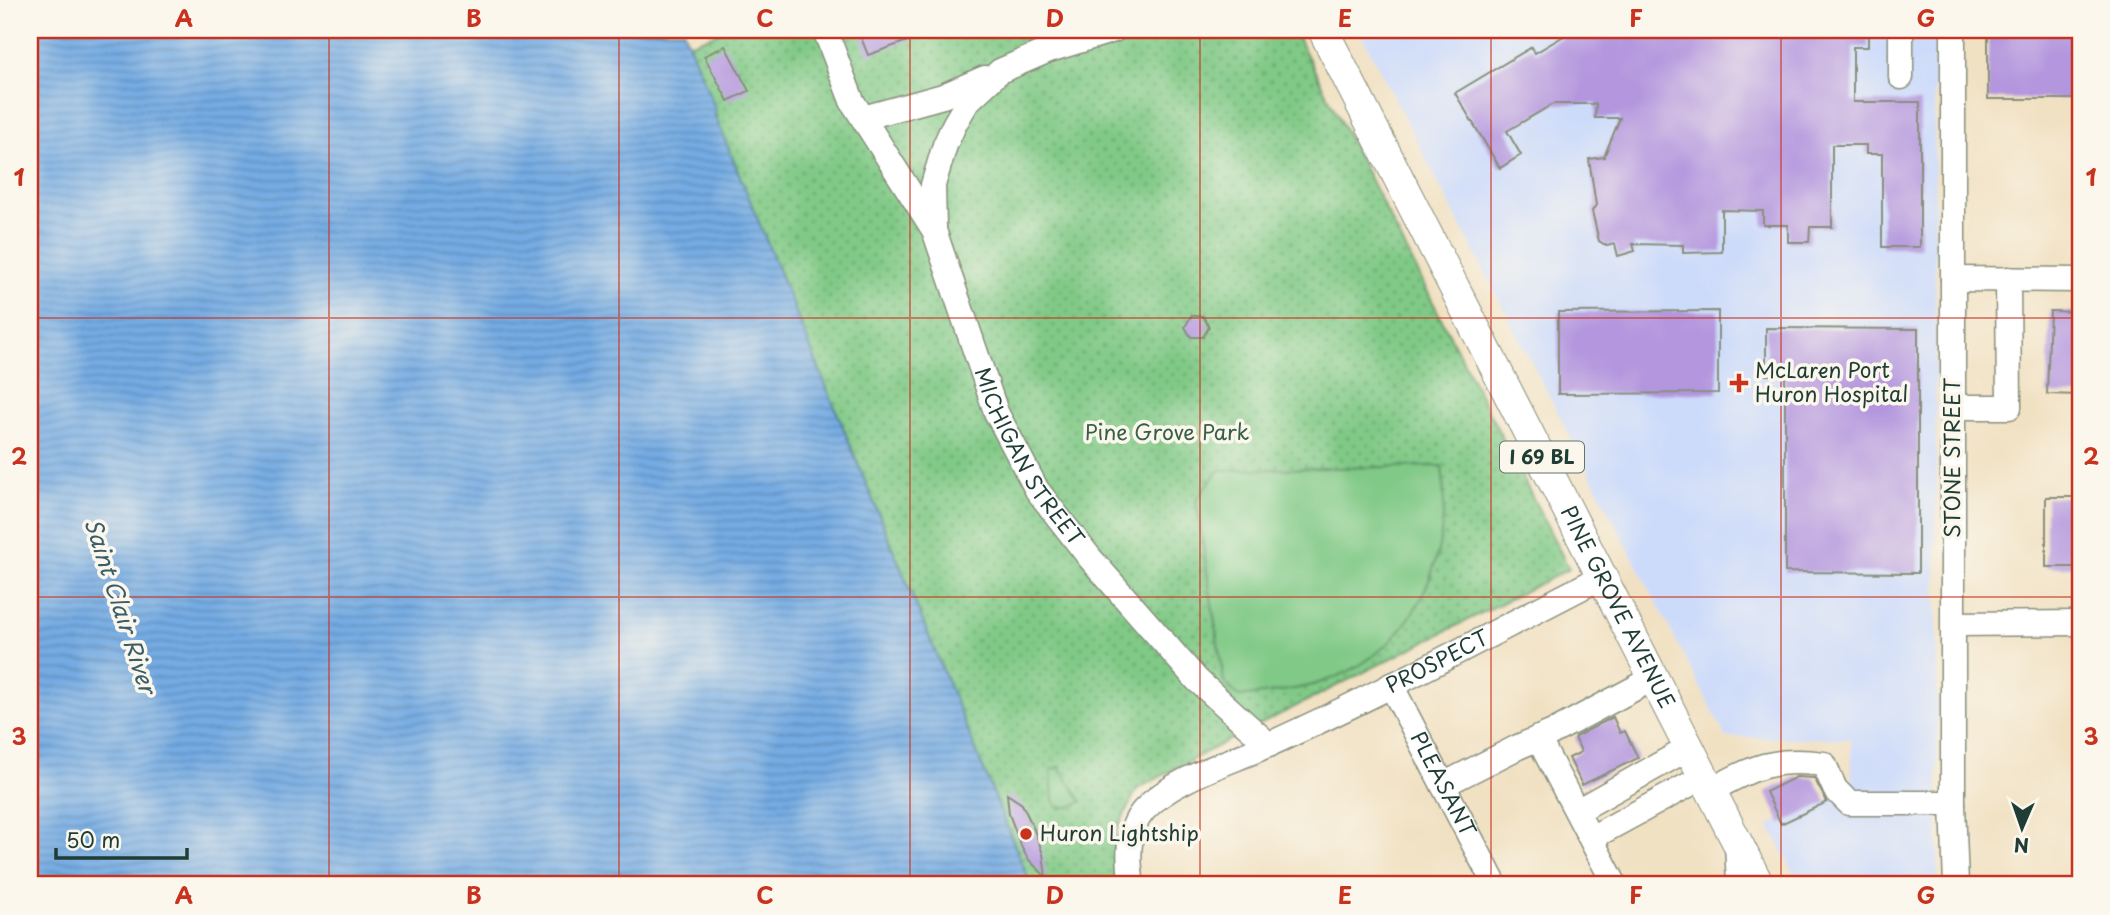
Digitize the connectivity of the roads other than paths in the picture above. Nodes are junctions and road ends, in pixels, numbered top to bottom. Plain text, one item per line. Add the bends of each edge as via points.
1 (825, 30) edge
2 (1114, 30) edge
3 (1323, 30) edge
4 (1901, 30) edge
5 (1953, 30) edge
6 (1000, 71) junction
7 (1901, 77) dead end
8 (863, 118) junction
9 (934, 230) junction
10 (1953, 279) junction
11 (2008, 279) junction
12 (2080, 280) edge
13 (1952, 407) junction
14 (1602, 577) junction
15 (1955, 624) junction
16 (2080, 624) edge
17 (1654, 678) junction
18 (1391, 685) junction
19 (1538, 738) junction
20 (1269, 745) junction
21 (1689, 748) junction
22 (1707, 784) junction
23 (1443, 785) junction
24 (1954, 803) junction
25 (1577, 811) junction
26 (1591, 838) junction
27 (1737, 842) junction
28 (1132, 885) edge
29 (1495, 885) edge
30 (1615, 885) edge
31 (1739, 885) edge
32 (1759, 885) edge
33 (1956, 885) edge

1 - 8 street, MICHIGAN STREET via 842,80
2 - 6 street
3 - 14 main road, PINE GROVE AVENUE / I 69 BL
4 - 7 street
5 - 10 street, STONE STREET
6 - 8 street via 943,96
6 - 9 street via 968,101 945,145 933,185
8 - 9 street, MICHIGAN STREET
9 - 20 street, MICHIGAN STREET via 996,412 1037,490 1197,680
10 - 11 street
10 - 13 street, STONE STREET
11 - 12 street
11 - 13 street via 2009,407
13 - 15 street, STONE STREET
14 - 17 main road, PINE GROVE AVENUE / I 69 BL
14 - 18 street, PROSPECT
15 - 16 street
15 - 24 street, STONE STREET
17 - 19 street
17 - 21 main road, PINE GROVE AVENUE / I 69 BL
18 - 20 street, PROSPECT
18 - 23 street, PLEASANT
19 - 23 street
19 - 25 street
20 - 28 street, PROSPECT via 1208,769 1146,808 1131,837
21 - 22 main road, PINE GROVE AVENUE / I 69 BL
21 - 25 street
22 - 24 street via 1749,769 1796,760 1824,764 1835,789 1849,803
22 - 26 street
22 - 27 main road, PINE GROVE AVENUE / I 69 BL
23 - 29 street, PLEASANT
24 - 33 street, STONE STREET
25 - 26 street
26 - 30 street
27 - 31 street
27 - 32 main road, PINE GROVE AVENUE / I 69 BL

